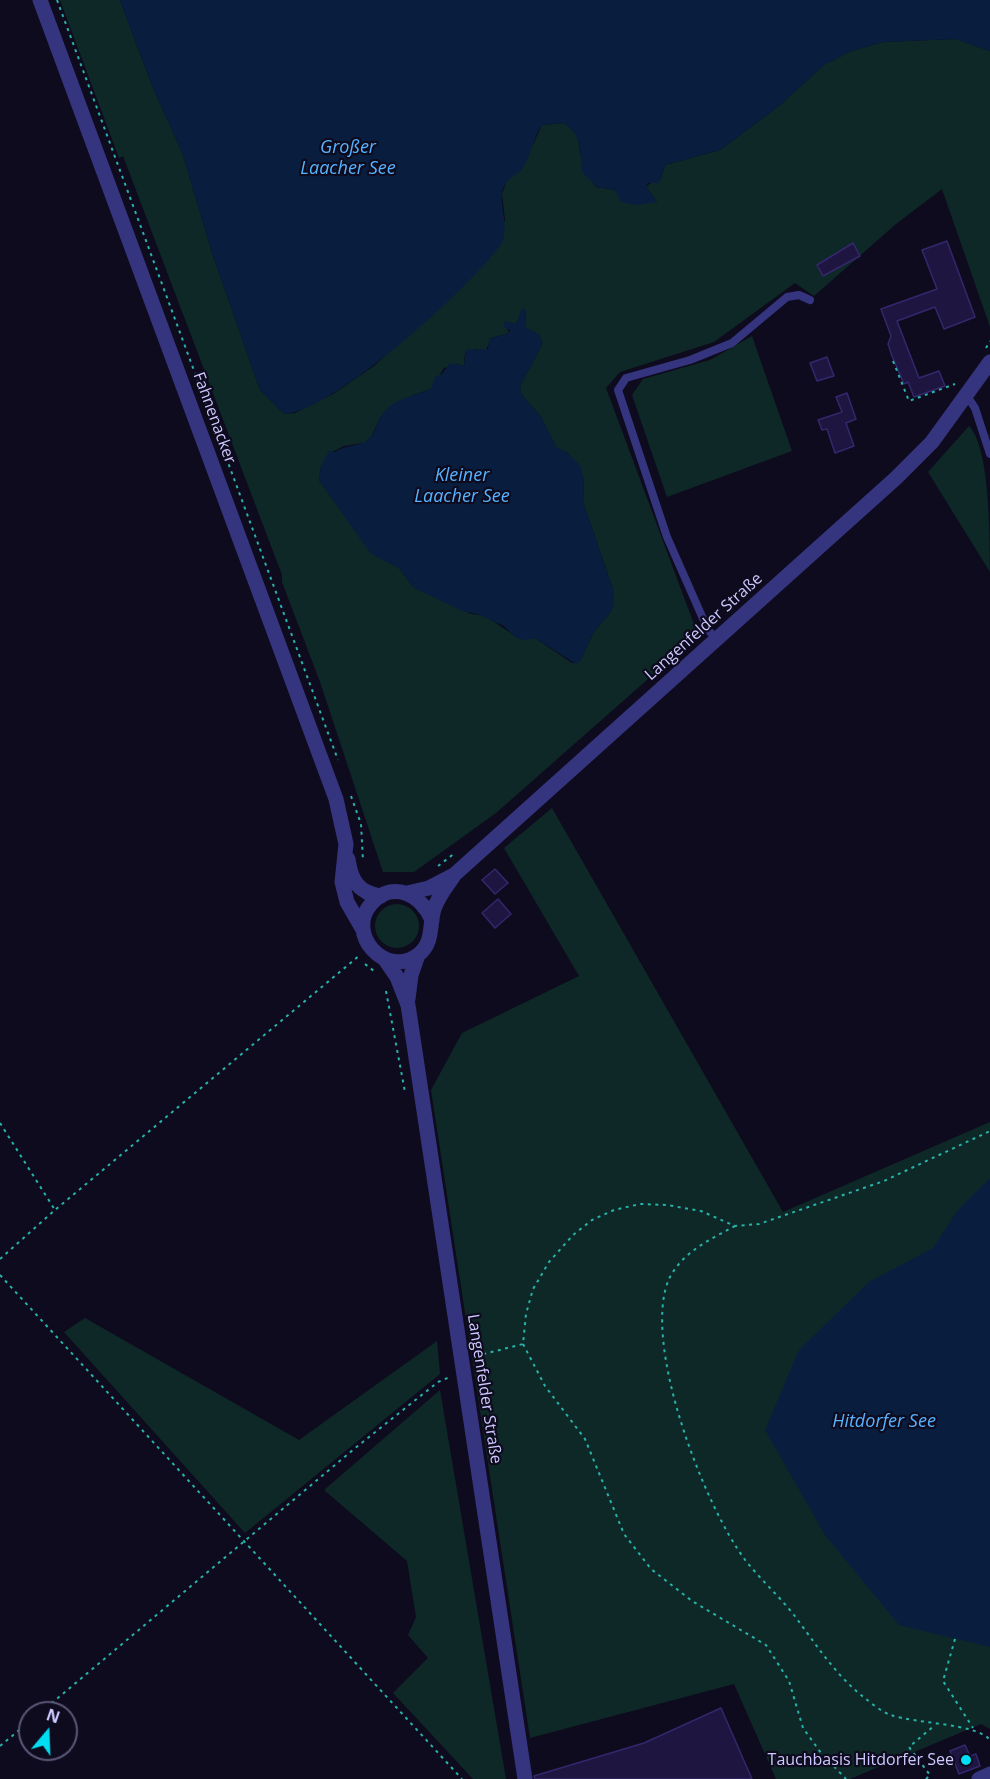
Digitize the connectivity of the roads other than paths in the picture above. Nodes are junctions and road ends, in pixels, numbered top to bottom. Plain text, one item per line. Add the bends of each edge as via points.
1 (40, 0) edge
2 (810, 300) dead end
3 (990, 362) edge
4 (967, 396) junction
5 (990, 454) edge
6 (712, 635) junction
7 (346, 850) junction
8 (454, 874) junction
9 (407, 893) junction
10 (381, 896) junction
11 (432, 920) junction
12 (362, 928) junction
13 (418, 955) junction
14 (384, 958) junction
15 (408, 1005) junction
16 (990, 1774) edge
17 (525, 1779) edge
18 (979, 1779) edge

1 - 7 street, Fahnenacker via 332,788 344,826
2 - 6 lane, Langenfelder Straße via 799,295 787,297 732,343 626,378 618,390 666,537
3 - 4 street, Langenfelder Straße
4 - 5 lane via 975,408
4 - 6 street, Langenfelder Straße via 915,461
6 - 8 street, Langenfelder Straße
7 - 10 street, Fahnenacker via 350,873 359,888
7 - 12 street, Fahnenacker via 342,882 347,902
8 - 9 street, Langenfelder Straße via 429,888
8 - 11 street, Langenfelder Straße via 439,898
9 - 10 street, Langenfelder Straße
9 - 11 street via 423,903
10 - 12 street via 369,906
11 - 13 street, Langenfelder Straße via 428,942
12 - 14 street, Langenfelder Straße via 361,952
13 - 14 street via 402,961
13 - 15 street, Langenfelder Straße
14 - 15 street, Langenfelder Straße via 397,976
15 - 17 street, Langenfelder Straße
16 - 18 street

